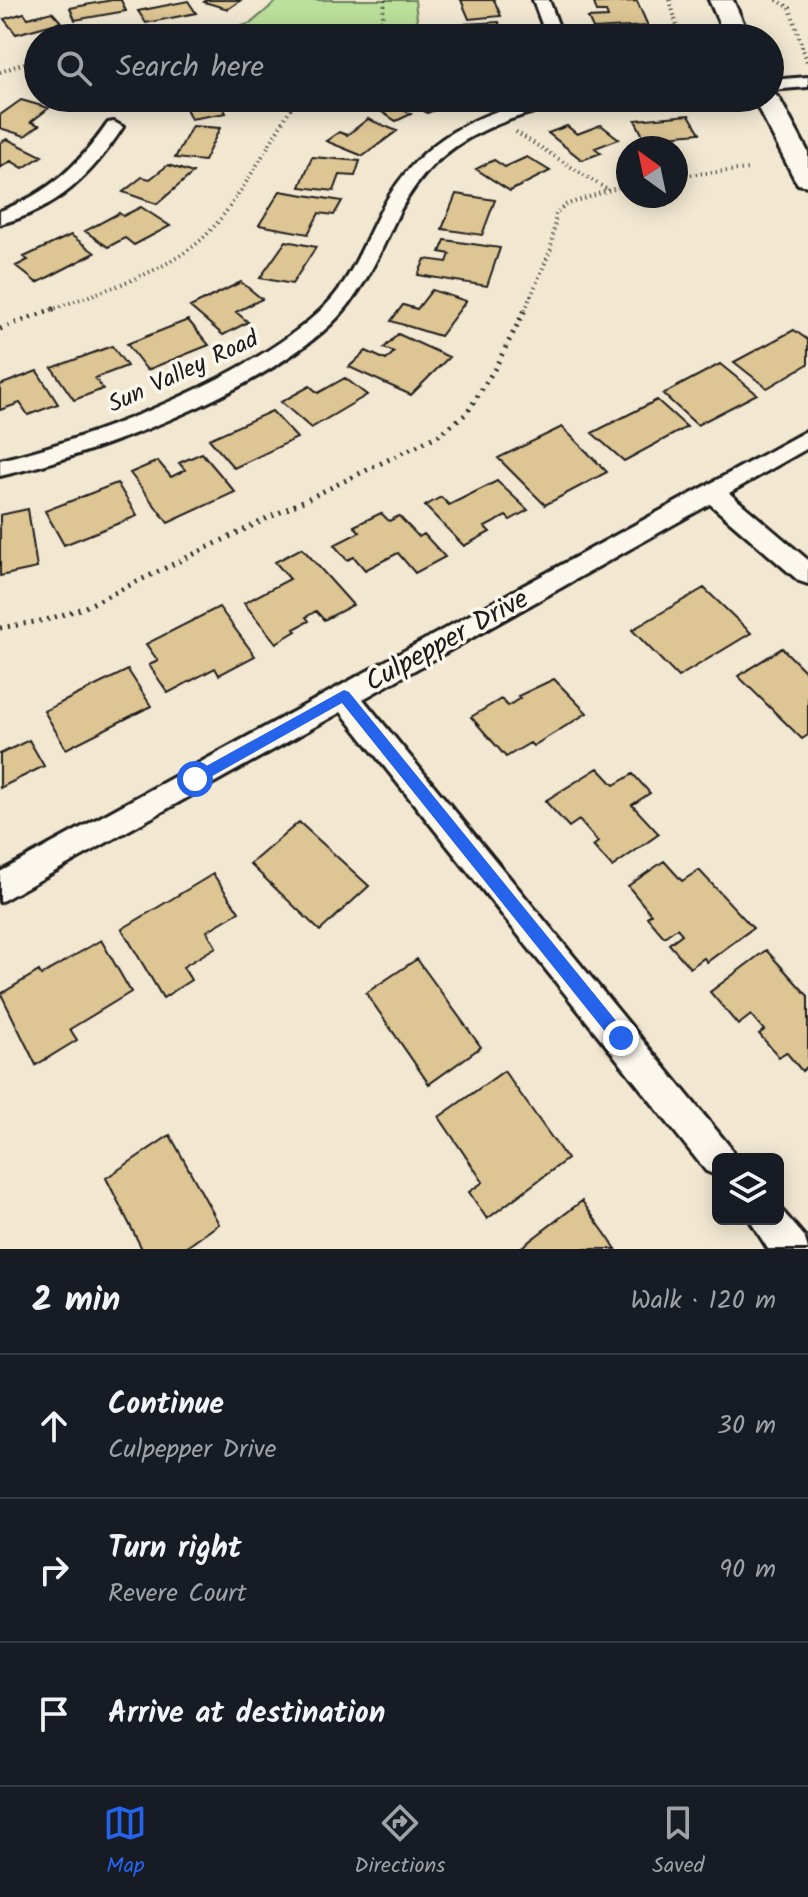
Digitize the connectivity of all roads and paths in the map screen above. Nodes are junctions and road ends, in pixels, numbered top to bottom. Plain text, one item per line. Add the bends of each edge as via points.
1 (385, 0) edge
2 (541, 0) edge
3 (670, 0) edge
4 (721, 0) edge
5 (777, 0) edge
6 (378, 24) edge
7 (550, 24) edge
8 (676, 24) edge
9 (732, 24) edge
10 (24, 63) edge
11 (808, 65) edge
12 (0, 72) edge
13 (808, 82) edge
14 (784, 84) edge
15 (288, 112) edge
16 (478, 112) edge
17 (509, 112) edge
18 (773, 112) edge
19 (491, 119) junction
20 (114, 127) dead end
21 (748, 169) dead end
22 (688, 175) edge
23 (808, 178) edge
24 (616, 187) edge
25 (606, 190) junction
26 (0, 218) edge
27 (0, 329) edge
28 (808, 438) edge
29 (0, 468) edge
30 (712, 492) junction
31 (808, 574) edge
32 (0, 628) edge
33 (344, 696) junction
34 (0, 888) edge
35 (713, 1153) edge
36 (772, 1225) edge
37 (791, 1249) edge

1 - 6 path
2 - 7 street
3 - 8 path
4 - 9 main road
5 - 11 path via 790,8
10 - 12 path
13 - 14 street
15 - 27 path via 218,223 192,248 149,272
16 - 19 path
17 - 19 street, Sun Valley Road
18 - 23 main road
19 - 25 path
19 - 29 street, Sun Valley Road via 451,141 415,171 355,284 286,350 236,379 111,434
20 - 26 street via 90,165 73,180
21 - 22 path
24 - 25 path
25 - 32 path via 556,213 551,249 531,298 495,368 457,423 83,608
28 - 30 street, Culpepper Drive
30 - 31 street
30 - 33 street, Culpepper Drive
33 - 34 street, Culpepper Drive
33 - 35 street
36 - 37 street

